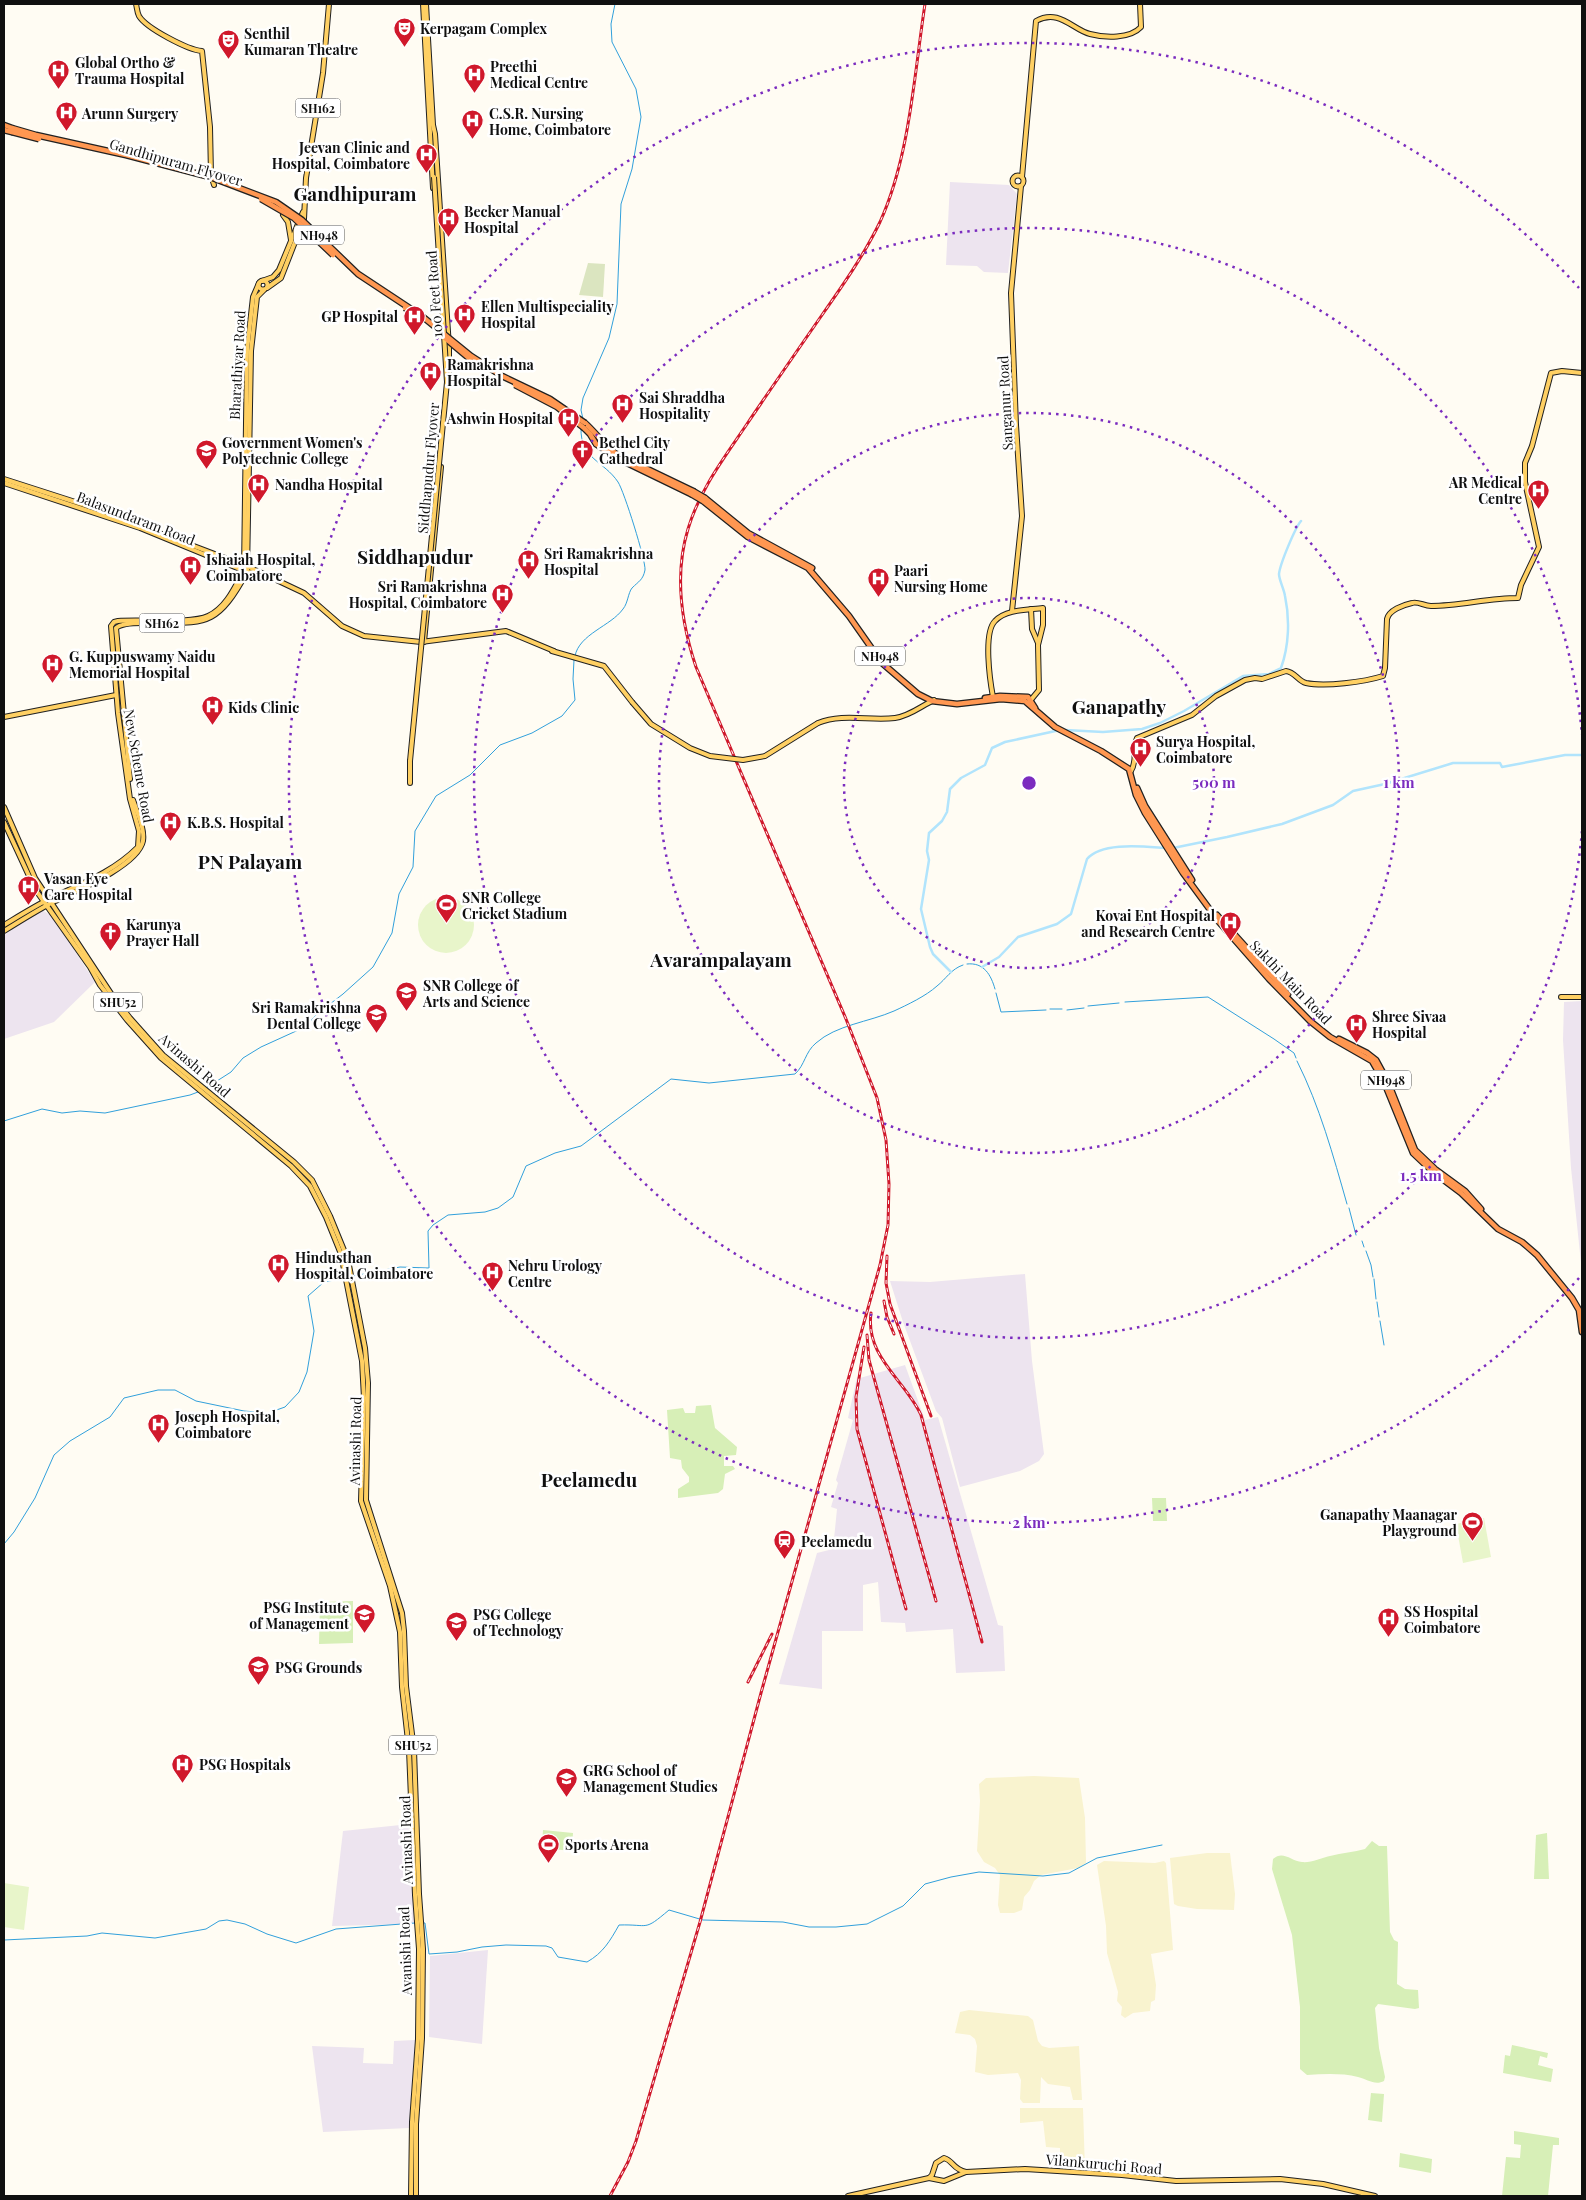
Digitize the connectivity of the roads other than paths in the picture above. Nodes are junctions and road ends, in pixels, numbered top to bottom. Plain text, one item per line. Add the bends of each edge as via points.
1 (136, 4) edge
2 (329, 4) edge
3 (425, 4) edge
4 (1140, 4) edge
5 (432, 125) junction
6 (4, 126) edge
7 (431, 137) junction
8 (1020, 177) junction
9 (214, 185) dead end
10 (1015, 186) junction
11 (1021, 186) junction
12 (1020, 192) junction
13 (283, 215) dead end
14 (293, 242) junction
15 (315, 242) dead end
16 (261, 282) junction
17 (265, 289) junction
18 (1582, 373) edge
19 (585, 426) junction
20 (596, 440) junction
21 (614, 454) junction
22 (4, 479) edge
23 (4, 483) edge
24 (246, 569) junction
25 (1031, 609) junction
26 (1012, 611) junction
27 (423, 643) junction
28 (1038, 645) junction
29 (554, 651) junction
30 (119, 695) junction
31 (993, 697) junction
32 (1012, 698) junction
33 (934, 700) junction
34 (1029, 702) junction
35 (4, 717) edge
36 (1062, 730) junction
37 (1132, 769) junction
38 (409, 770) junction
39 (406, 777) dead end
40 (410, 784) dead end
41 (4, 807) edge
42 (5, 816) edge
43 (4, 822) edge
44 (1173, 853) junction
45 (50, 901) junction
46 (45, 904) junction
47 (4, 925) edge
48 (70, 929) junction
49 (4, 931) edge
50 (65, 932) junction
51 (1561, 996) dead end
52 (1582, 997) edge
53 (155, 1049) junction
54 (166, 1060) junction
55 (347, 1270) junction
56 (1582, 1314) edge
57 (1582, 1332) edge
58 (363, 1472) junction
59 (390, 1586) joint
60 (418, 1920) junction
61 (419, 1926) joint
62 (966, 2172) junction
63 (413, 2176) junction
64 (929, 2178) junction
65 (411, 2196) edge
66 (416, 2196) edge
67 (848, 2196) edge
68 (1376, 2196) edge

1 - 9 main road via 140,17 153,28 190,49 202,51
2 - 14 main road, SH162 via 323,73 309,154 304,219
3 - 5 main road, 100 Feet Road
3 - 7 main road, 100 Feet Road
4 - 8 main road via 1141,27 1136,33 1119,36 1090,34 1058,18 1036,21
5 - 7 main road, Siddhapudur Flyover
5 - 27 main road, 100 Feet Road via 449,382
6 - 19 highway, Gandhipuram Flyover / NH948, bridge via 210,177 276,202 302,220 358,274 423,317 471,356 502,376 550,398
7 - 27 main road, 100 Feet Road via 446,381
7 - 38 main road, Siddhapudur Flyover, bridge via 448,382
8 - 10 main road via 1013,180
8 - 11 main road, Sanganur Road via 1024,182
10 - 11 main road
10 - 12 main road
11 - 12 main road, Sanganur Road
12 - 26 main road, Sanganur Road via 1011,293 1022,516
13 - 14 main road
14 - 15 main road
14 - 16 main road, SH162 via 273,278
14 - 17 main road, SH162 via 280,278
16 - 17 main road via 267,283
16 - 17 main road via 259,288
16 - 24 main road, Bharathiyar Road / SH162 via 253,297 247,350
17 - 24 main road, Bharathiyar Road / SH162 via 257,297 251,351
18 - 37 main road via 1550,373 1525,463 1525,482 1539,547 1518,598 1430,606 1416,602 1394,610 1387,616 1383,676 1342,683 1306,683 1291,671 1286,671 1262,679 1245,680 1216,696 1192,715 1137,738
19 - 20 highway, Gandhipuram Flyover / NH948
19 - 20 highway, Gandhipuram Flyover / NH948 via 593,430
20 - 21 highway, NH948
20 - 21 highway, NH948 via 603,441
21 - 33 highway, NH948, bridge via 693,491 748,533 812,568 856,621 885,663 914,689
22 - 24 main road, Balasundaram Road via 91,507
23 - 24 main road, Balasundaram Road via 140,528
24 - 27 main road via 304,593 352,631 364,636
24 - 30 main road, SH162 via 231,595 208,616 114,622 111,630
25 - 26 main road
25 - 28 main road via 1032,629
25 - 28 main road via 1043,608
26 - 31 main road via 996,620 991,628
27 - 29 main road via 507,634 538,648
27 - 29 main road via 506,631
28 - 34 main road via 1039,690
29 - 33 main road, bridge via 607,669 651,724 690,748 710,756 743,760 765,756 818,722 847,717 894,718
30 - 35 main road
30 - 45 main road, New Scheme Road / SH162 via 125,766 141,840 138,847 111,869
31 - 32 highway, NH948
31 - 33 highway, NH948 via 964,702
32 - 33 highway, NH948 via 964,704
32 - 34 highway, NH948 via 1028,697
34 - 36 highway, NH948
34 - 36 highway, NH948
36 - 37 highway, NH948
36 - 37 highway, NH948 via 1101,748
37 - 44 highway, Sakthi Main Road / NH948 via 1142,801
38 - 39 main road, Siddhapudur Flyover
38 - 40 main road, Siddhapudur Flyover
41 - 42 main road, Avinashi Road / SHU52
42 - 45 main road, Avinashi Road / SHU52
43 - 46 main road, Avinashi Road / SHU52 via 20,860
44 - 56 highway, NH948 via 1217,915 1295,1002 1330,1034 1376,1060 1415,1150 1465,1191 1499,1227 1533,1247 1567,1288
44 - 57 highway, Sakthi Main Road / NH948 via 1183,873 1219,922 1269,979 1325,1033 1372,1061 1413,1153 1498,1229 1537,1255 1572,1298 1579,1310
45 - 46 main road
45 - 48 main road, Avinashi Road / SHU52
46 - 47 main road
46 - 49 main road
46 - 50 main road, Avinashi Road / SHU52
48 - 50 main road
48 - 53 main road, Avinashi Road / SHU52 via 112,995
50 - 53 main road, Avinashi Road / SHU52 via 109,997
51 - 52 main road
53 - 54 main road, Avinashi Road / SHU52
54 - 55 main road, Avinashi Road / SHU52 via 291,1166 310,1186
54 - 55 main road, Avinashi Road / SHU52 via 202,1086 312,1180 345,1252
55 - 58 main road, Avinashi Road / SHU52 via 365,1348 368,1384
58 - 59 main road, Avinashi Road / SHU52 via 365,1516
58 - 60 main road, Avinashi Road / SHU52 via 367,1507 394,1584 404,1631 406,1686 414,1750
59 - 60 main road, Avanishi Road / SHU52 via 400,1632
60 - 61 main road, Avinashi Road / SHU52
61 - 63 main road, Avanishi Road / SHU52
62 - 64 main road, Vilankuruchi Road via 944,2180
62 - 64 main road via 957,2170 944,2158 936,2163
62 - 68 main road, Vilankuruchi Road via 1025,2169 1113,2174 1176,2182 1280,2179 1323,2184
63 - 65 main road, Avanishi Road / SHU52
63 - 66 main road, SHU52
64 - 67 main road

